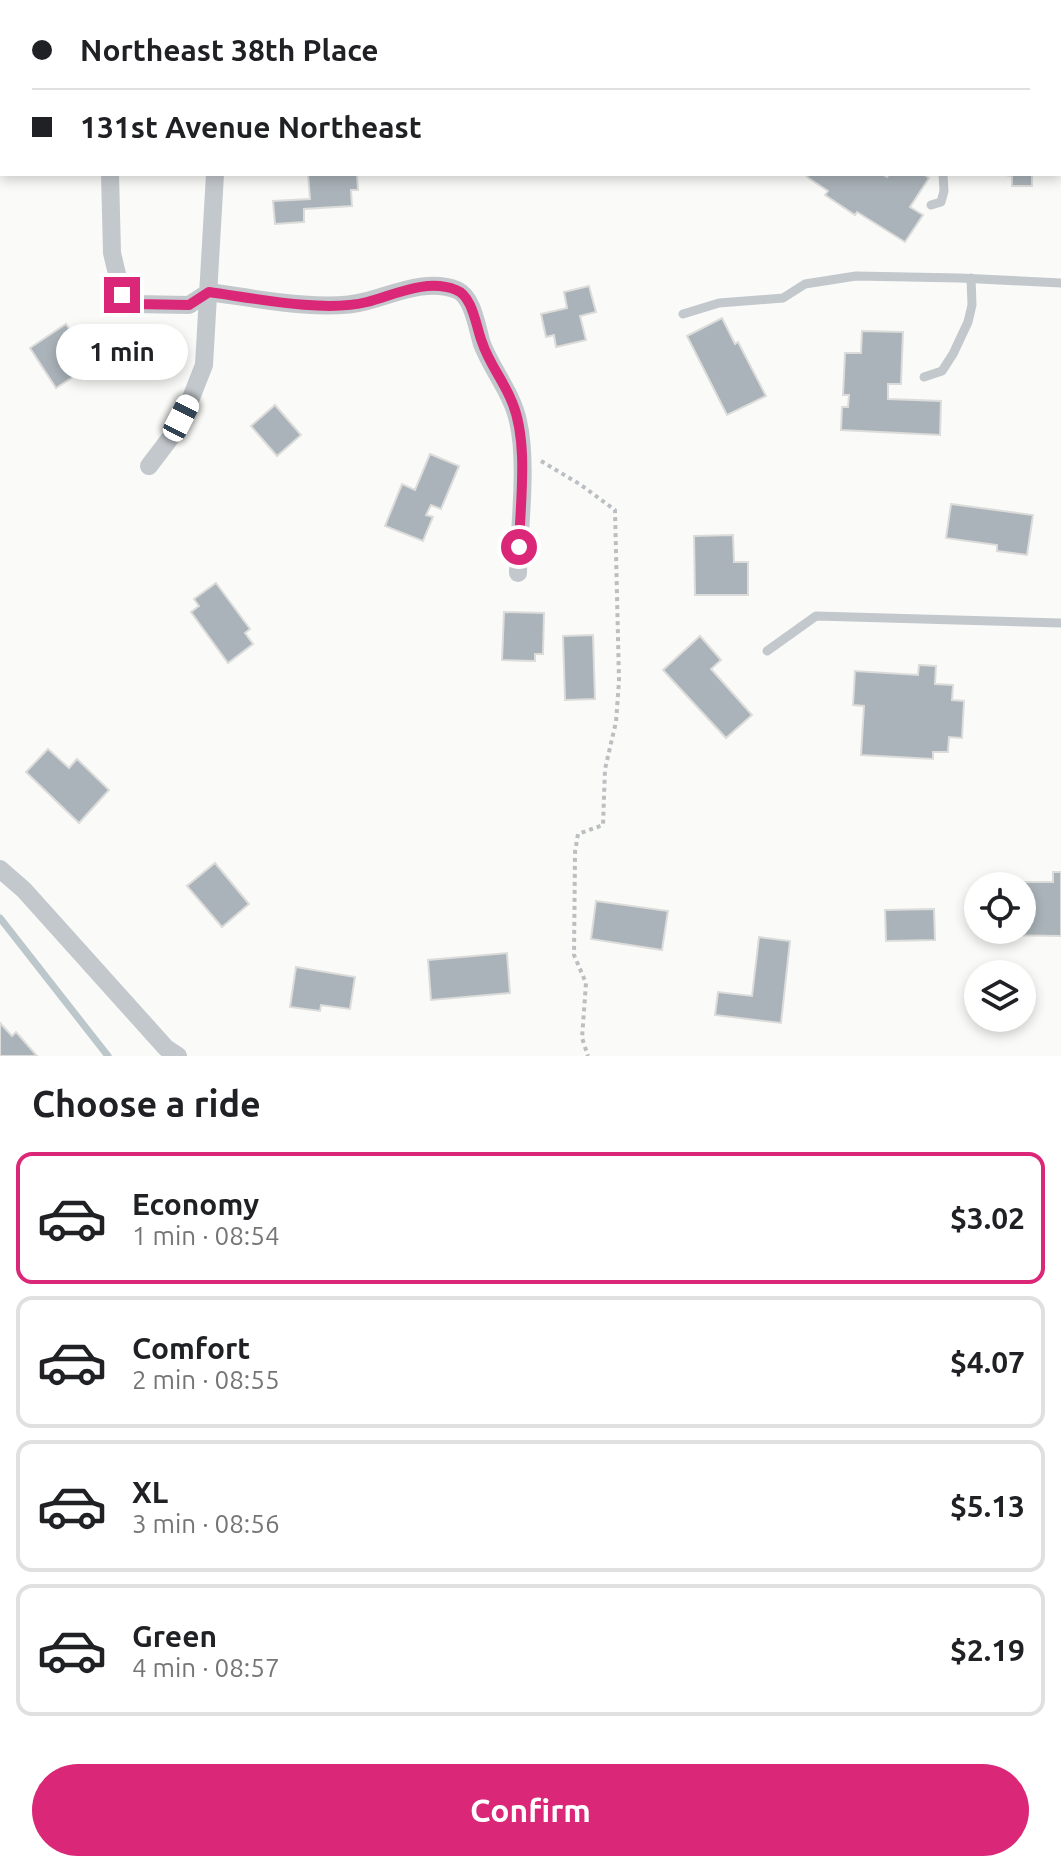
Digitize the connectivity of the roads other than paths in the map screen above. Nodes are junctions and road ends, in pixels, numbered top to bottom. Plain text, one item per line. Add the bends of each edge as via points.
1 (110, 176) edge
2 (215, 176) edge
3 (943, 176) edge
4 (931, 205) dead end
5 (971, 278) junction
6 (1061, 283) edge
7 (209, 292) junction
8 (683, 314) dead end
9 (924, 377) dead end
10 (149, 466) dead end
11 (518, 573) dead end
12 (1061, 623) edge
13 (767, 651) dead end
14 (0, 869) edge
15 (178, 1056) edge

1 - 7 street via 112,253 122,295 135,304 189,305
2 - 7 street
3 - 4 lane via 941,202
5 - 6 lane
5 - 8 lane via 856,276 805,284 783,298 719,303
5 - 9 lane via 972,305 958,343 942,371
7 - 10 street via 204,365 171,437
7 - 11 street via 307,305 363,303 411,288 464,294 519,422
12 - 13 lane via 816,616
14 - 15 street

